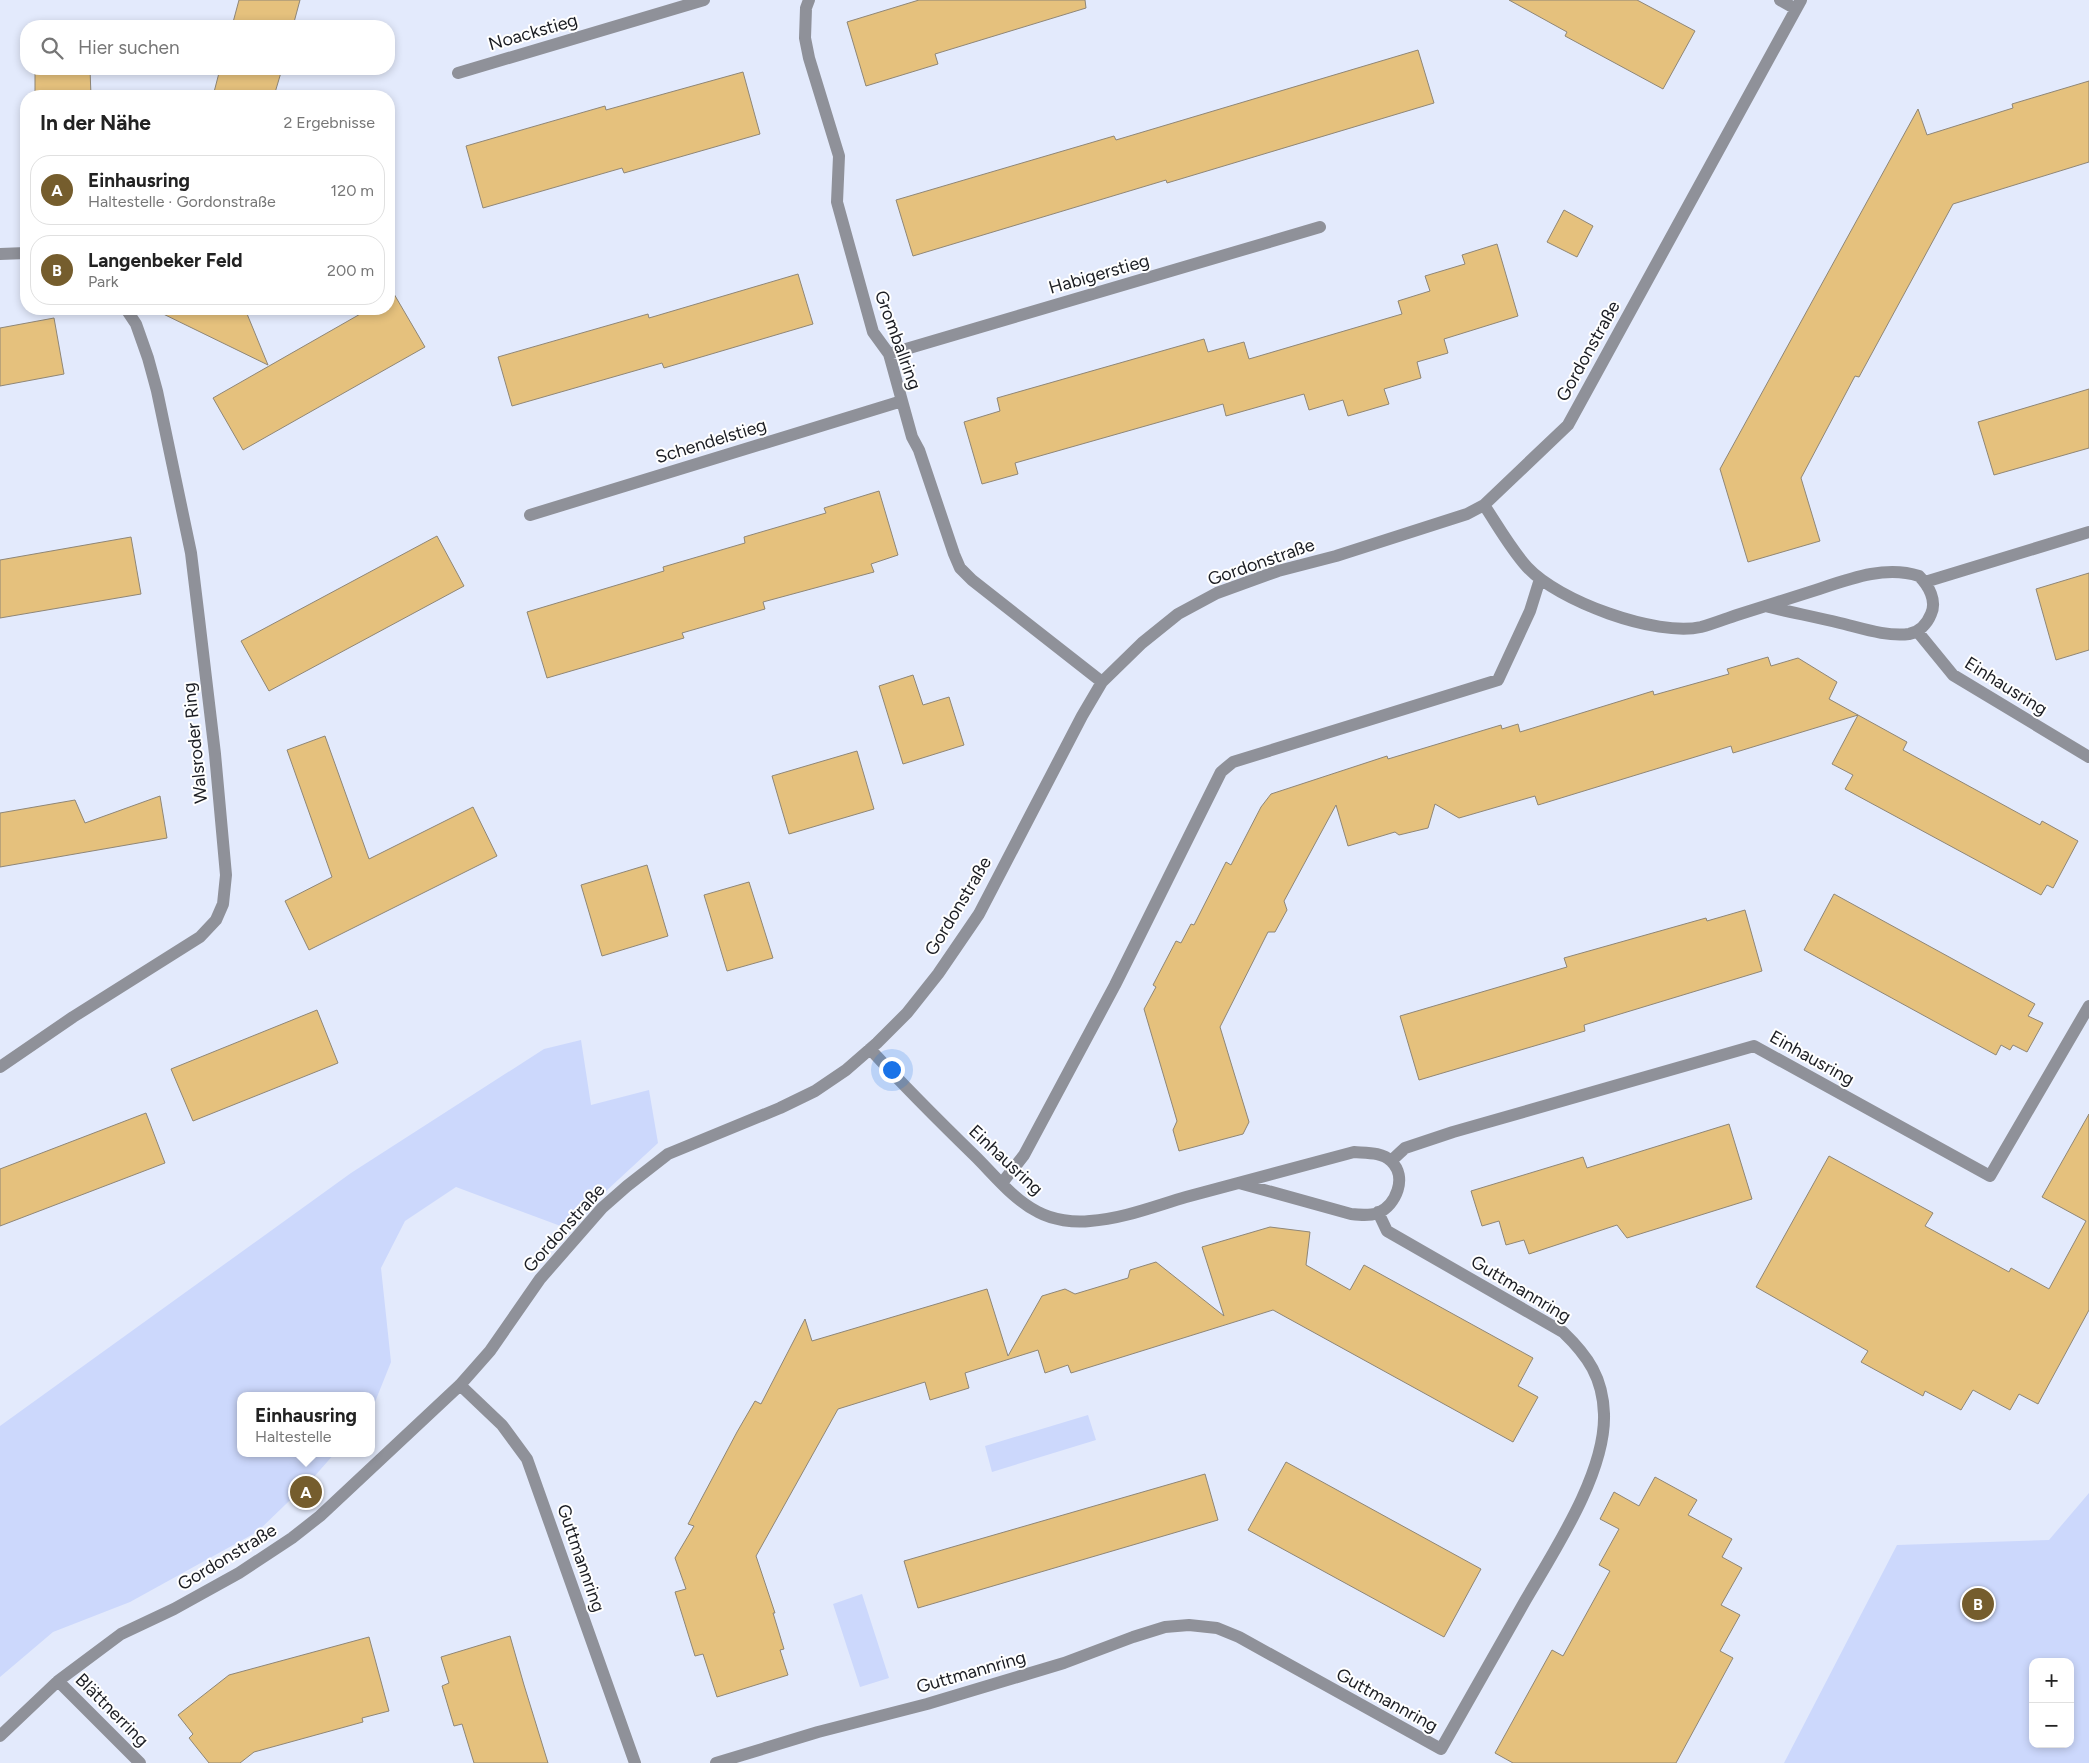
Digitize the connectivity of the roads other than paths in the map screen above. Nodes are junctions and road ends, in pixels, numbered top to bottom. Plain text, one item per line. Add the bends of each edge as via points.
1 (704, 0) edge
2 (809, 0) edge
3 (1780, 0) edge
4 (1799, 4) edge
5 (458, 72) dead end
6 (1320, 227) dead end
7 (20, 253) edge
8 (0, 254) edge
9 (130, 315) edge
10 (888, 354) junction
11 (902, 401) junction
12 (1484, 505) junction
13 (530, 515) dead end
14 (2089, 532) edge
15 (1540, 579) junction
16 (1925, 582) junction
17 (1765, 606) junction
18 (1917, 631) junction
19 (1102, 682) junction
20 (2089, 757) edge
21 (2089, 1006) edge
22 (870, 1048) junction
23 (0, 1067) edge
24 (1391, 1161) junction
25 (1002, 1183) junction
26 (1239, 1183) junction
27 (1378, 1212) junction
28 (460, 1384) junction
29 (58, 1681) junction
30 (0, 1736) edge
31 (140, 1763) edge
32 (635, 1763) edge
33 (716, 1763) edge

1 - 5 street, Noackstieg
2 - 10 street, Gromballring via 805,38 839,156 837,202 873,332
3 - 4 street
4 - 12 street, Gordonstraße via 1568,424
6 - 10 street, Habigerstieg
7 - 8 street
9 - 23 street, Walsroder Ring via 136,324 157,391 192,553 226,875 223,904 216,920 200,937
10 - 11 street, Gromballring
11 - 13 street, Schendelstieg
11 - 19 street, Gromballring via 960,568
12 - 15 street via 1527,567
12 - 19 street, Gordonstraße via 1443,523 1217,593 1178,614
14 - 16 street
15 - 17 street via 1617,617 1674,630 1700,627
15 - 25 street via 1530,611 1498,680 1234,762 1221,772 1115,985 1024,1156
16 - 17 street via 1919,576 1895,570 1866,575
16 - 18 street via 1932,600 1932,612 1926,624
17 - 18 street via 1874,631 1909,634
18 - 20 street, Einhausring via 1953,676
19 - 22 street, Gordonstraße via 979,914 907,1013
21 - 24 street, Einhausring via 1990,1176 1754,1046 1453,1132 1406,1148
22 - 25 street, Einhausring
22 - 28 street, Gordonstraße via 846,1070 815,1091 668,1154 627,1186 602,1208 540,1279 490,1351
24 - 26 street, Einhausring via 1370,1153 1354,1152
24 - 27 street via 1399,1186 1391,1203
25 - 26 street, Einhausring via 1039,1213 1075,1222 1121,1216
26 - 27 street via 1351,1214 1366,1216
27 - 33 street, Guttmannring via 1386,1231 1563,1332 1583,1352 1593,1369 1602,1390 1604,1407 1596,1464 1576,1512 1441,1749 1239,1637 1217,1628 1189,1625 1132,1637 1064,1663
28 - 29 street, Gordonstraße via 320,1516 292,1538 239,1573 121,1634
28 - 32 street, Guttmannring via 502,1425 527,1459
29 - 30 street, Gordonstraße
29 - 31 street, Blättnerring

